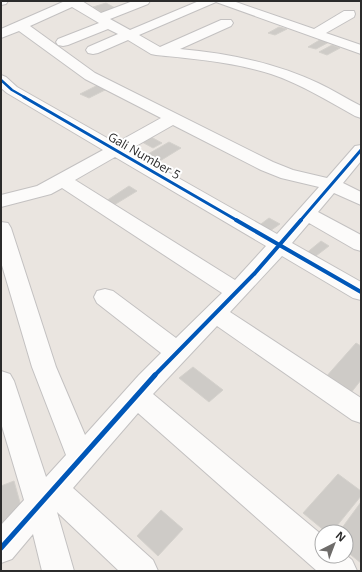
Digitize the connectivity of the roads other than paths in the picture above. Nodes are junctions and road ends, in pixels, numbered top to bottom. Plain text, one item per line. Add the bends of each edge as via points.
1 (144, 1) edge
2 (210, 1) edge
3 (221, 1) edge
4 (74, 2) edge
5 (348, 14) dead end
6 (104, 21) junction
7 (226, 23) dead end
8 (21, 26) junction
9 (1, 34) edge
10 (314, 34) junction
11 (130, 35) junction
12 (63, 42) dead end
13 (93, 50) dead end
14 (361, 50) edge
15 (160, 53) junction
16 (1, 80) edge
17 (361, 113) edge
18 (172, 118) junction
19 (116, 151) junction
20 (358, 158) edge
21 (62, 180) junction
22 (332, 185) junction
23 (361, 199) edge
24 (1, 201) edge
25 (307, 214) junction
26 (1, 228) edge
27 (361, 244) edge
28 (280, 245) junction
29 (237, 292) junction
30 (361, 292) edge
31 (105, 297) dead end
32 (216, 314) junction
33 (177, 352) junction
34 (1, 381) edge
35 (137, 396) junction
36 (361, 412) edge
37 (81, 457) junction
38 (46, 496) junction
39 (1, 548) edge
40 (314, 549) edge
41 (332, 564) edge
42 (58, 571) edge
43 (142, 571) edge
44 (341, 571) edge

1 - 6 street
2 - 11 street
3 - 10 street
4 - 6 street
4 - 8 street
5 - 10 street
6 - 11 street
6 - 12 street
7 - 15 street
8 - 9 street
8 - 18 street via 90,76
10 - 14 street
11 - 13 street
11 - 15 street
15 - 17 street via 190,54 244,62 276,71 313,86
16 - 19 street, Gali Number 5 via 12,90
18 - 19 street
18 - 22 street via 287,174
19 - 21 street
19 - 28 street, Gali Number 5
20 - 22 street
21 - 24 street via 44,190
21 - 29 street
22 - 23 street
22 - 25 street
25 - 27 street
25 - 28 street
26 - 37 street via 44,367
28 - 29 street
28 - 30 street, Gali Number 5
29 - 32 street
31 - 33 street
32 - 33 street
32 - 36 street
33 - 35 street
34 - 38 street
35 - 37 street
35 - 40 street
37 - 38 street
38 - 39 street
38 - 42 street
38 - 43 street
41 - 44 street

